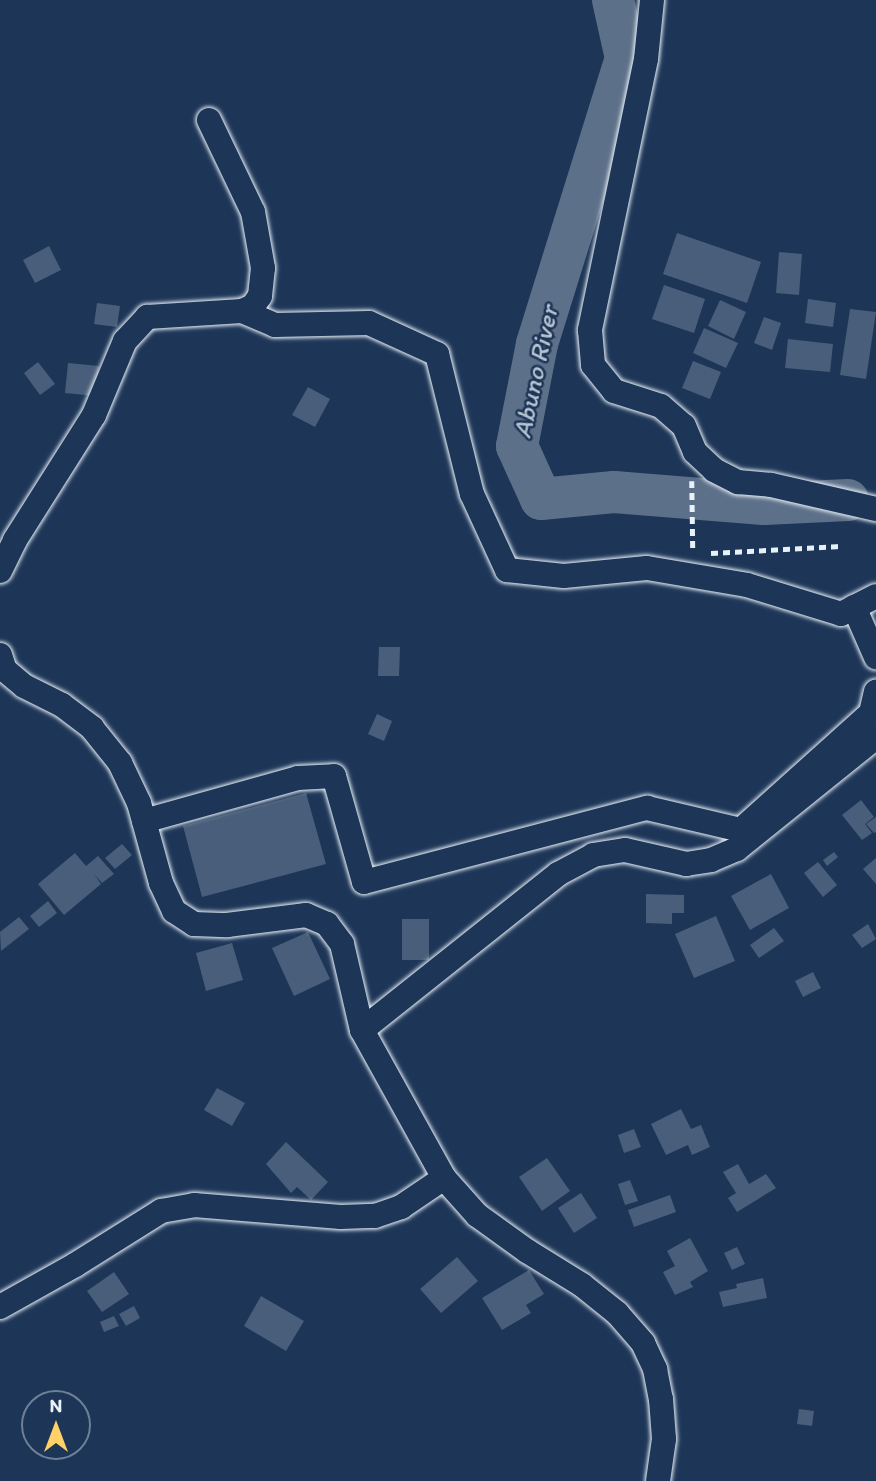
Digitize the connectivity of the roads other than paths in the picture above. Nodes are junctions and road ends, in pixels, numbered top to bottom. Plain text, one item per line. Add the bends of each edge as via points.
1 (652, 0) edge
2 (209, 120) dead end
3 (242, 311) junction
4 (876, 509) edge
5 (0, 571) edge
6 (876, 596) edge
7 (854, 607) junction
8 (0, 655) edge
9 (876, 657) edge
10 (876, 692) edge
11 (876, 737) edge
12 (144, 821) junction
13 (362, 1030) junction
14 (444, 1178) junction
15 (0, 1307) edge
16 (657, 1481) edge

1 - 4 street via 646,59 590,330 593,365 614,391 661,407 684,426 695,452 714,470 738,482
2 - 3 street via 253,212 263,268 260,296
3 - 5 street via 147,317 125,341 94,415
3 - 7 street via 275,324 369,323 437,354 472,494 507,570 564,576 647,568 747,585 841,614
6 - 7 street
7 - 9 street
8 - 12 street via 5,670 24,686 62,705 92,728 120,763
10 - 12 street via 871,713 741,830 647,808 364,882 334,776 298,778
11 - 13 street via 737,849 686,864 625,850 593,855 558,874
12 - 13 street via 160,883 174,911 194,924 228,925 306,915 327,924 342,944
13 - 14 street
14 - 15 street via 401,1207 375,1216 194,1205 160,1211
14 - 16 street via 477,1215 583,1285 617,1313 642,1343 655,1369 661,1398 664,1439

